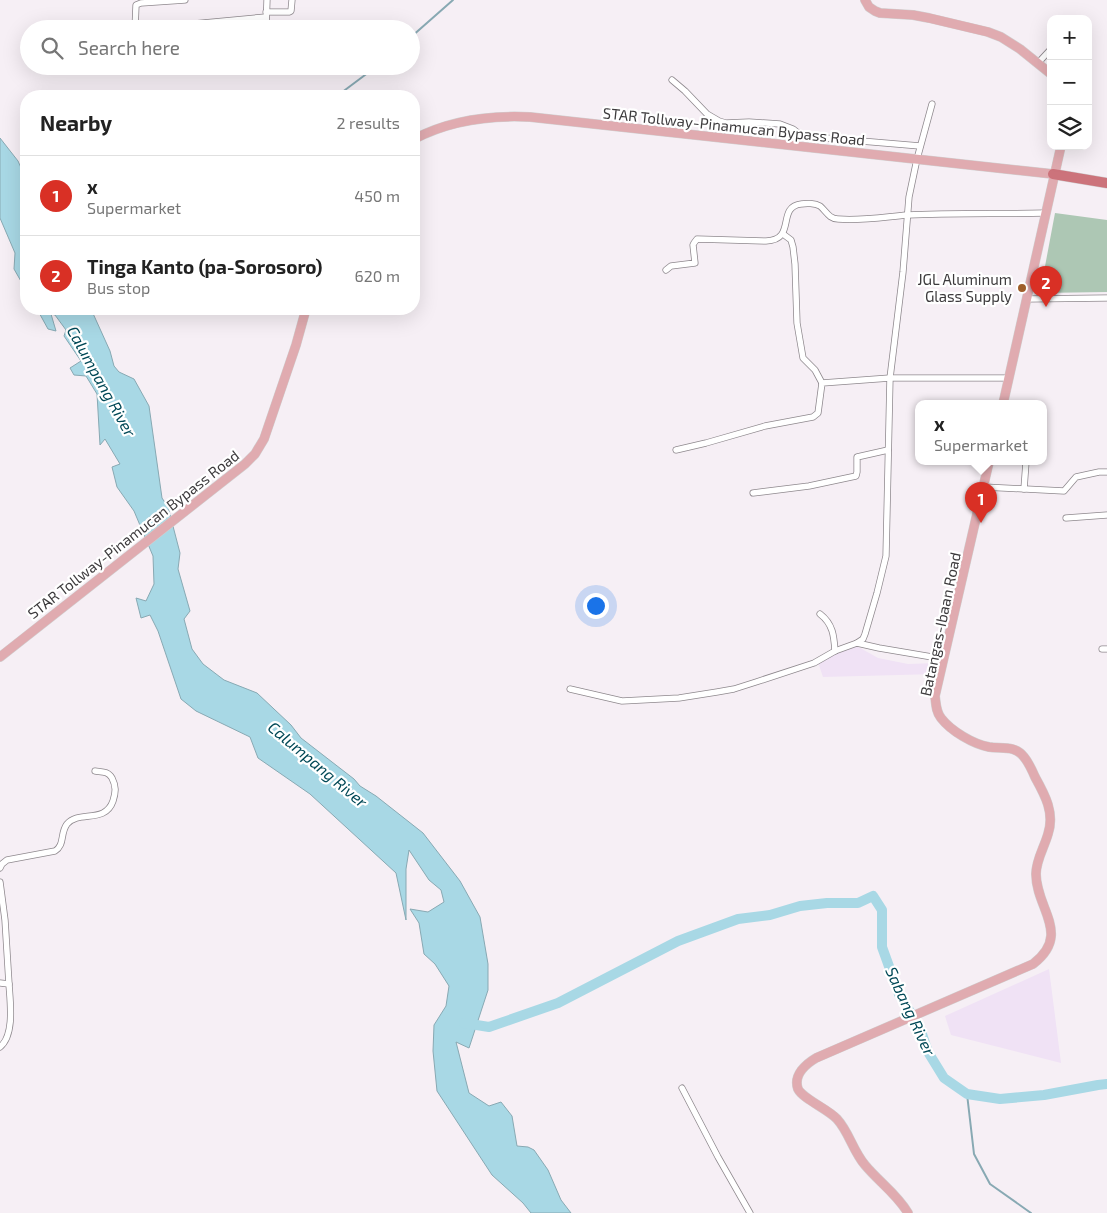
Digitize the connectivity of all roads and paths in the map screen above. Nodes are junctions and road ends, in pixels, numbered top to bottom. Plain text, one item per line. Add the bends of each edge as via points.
1 (185, 0) edge
2 (267, 0) edge
3 (292, 0) edge
4 (865, 0) edge
5 (266, 15) junction
6 (137, 20) edge
7 (220, 20) edge
8 (266, 20) edge
9 (1047, 53) edge
10 (1038, 63) junction
11 (1047, 71) edge
12 (672, 80) dead end
13 (932, 104) dead end
14 (420, 136) edge
15 (920, 146) junction
16 (1060, 150) edge
17 (917, 159) junction
18 (1054, 174) junction
19 (1107, 177) edge
20 (1107, 183) edge
21 (1045, 213) junction
22 (907, 216) junction
23 (783, 234) junction
24 (666, 270) dead end
25 (1107, 298) edge
26 (1026, 299) junction
27 (304, 315) edge
28 (890, 378) junction
29 (1008, 378) junction
30 (822, 383) junction
31 (1003, 400) edge
32 (676, 450) dead end
33 (888, 450) junction
34 (988, 465) edge
35 (1026, 465) edge
36 (1107, 472) edge
37 (984, 487) junction
38 (1024, 489) junction
39 (753, 493) dead end
40 (1107, 515) edge
41 (1066, 518) dead end
42 (820, 614) dead end
43 (857, 643) junction
44 (835, 652) junction
45 (0, 657) edge
46 (944, 659) junction
47 (570, 690) dead end
48 (95, 771) dead end
49 (0, 868) edge
50 (0, 882) edge
51 (0, 983) edge
52 (9, 984) junction
53 (0, 1047) edge
54 (682, 1088) dead end
55 (750, 1213) edge
56 (908, 1213) edge

1 - 6 street via 136,5
2 - 5 street
3 - 5 street via 291,11
4 - 10 main road via 869,7 880,13 913,15 988,32 1012,43
5 - 7 street
5 - 8 street
9 - 10 street
10 - 11 main road
12 - 15 street via 719,121 772,123 788,126 802,136
13 - 15 street
14 - 17 main road, STAR Tollway-Pinamucan Bypass Road via 469,120 520,116
15 - 17 street
16 - 18 main road
17 - 18 main road, STAR Tollway-Pinamucan Bypass Road
17 - 22 street
18 - 19 highway
18 - 20 highway
18 - 21 main road
21 - 22 street
21 - 26 main road
22 - 23 street via 837,220 820,207 803,204 792,208
22 - 28 street
23 - 24 street via 772,241 697,240 694,242 695,264 672,266
23 - 30 street via 791,240 793,247 802,354
25 - 26 street
26 - 29 main road
27 - 45 main road, STAR Tollway-Pinamucan Bypass Road via 264,439 255,454
28 - 29 street
28 - 30 street
28 - 33 street
29 - 31 main road
30 - 32 street via 818,413 813,417
33 - 39 street via 857,457 856,476
33 - 43 street via 886,556 866,634
34 - 37 main road, Batangas-Ibaan Road
35 - 38 street
36 - 38 street via 1076,477 1064,490
37 - 38 street
37 - 46 main road, Batangas-Ibaan Road
40 - 41 street
42 - 44 street via 830,625
43 - 44 street
43 - 46 street
44 - 47 street via 814,663 734,689 688,696 622,701
46 - 56 main road, Batangas-Ibaan Road via 935,696 941,718 958,734 984,746 1013,748 1019,752 1027,761 1049,806 1049,833 1036,865 1036,874 1051,934 1047,951 1034,964 816,1058 804,1067 798,1078 798,1088 838,1120 864,1164 894,1193
48 - 49 street via 110,775 115,785 116,793 109,809 101,814 72,820 55,851 7,860
50 - 52 street
51 - 52 street
52 - 53 street via 9,1029
54 - 55 street

